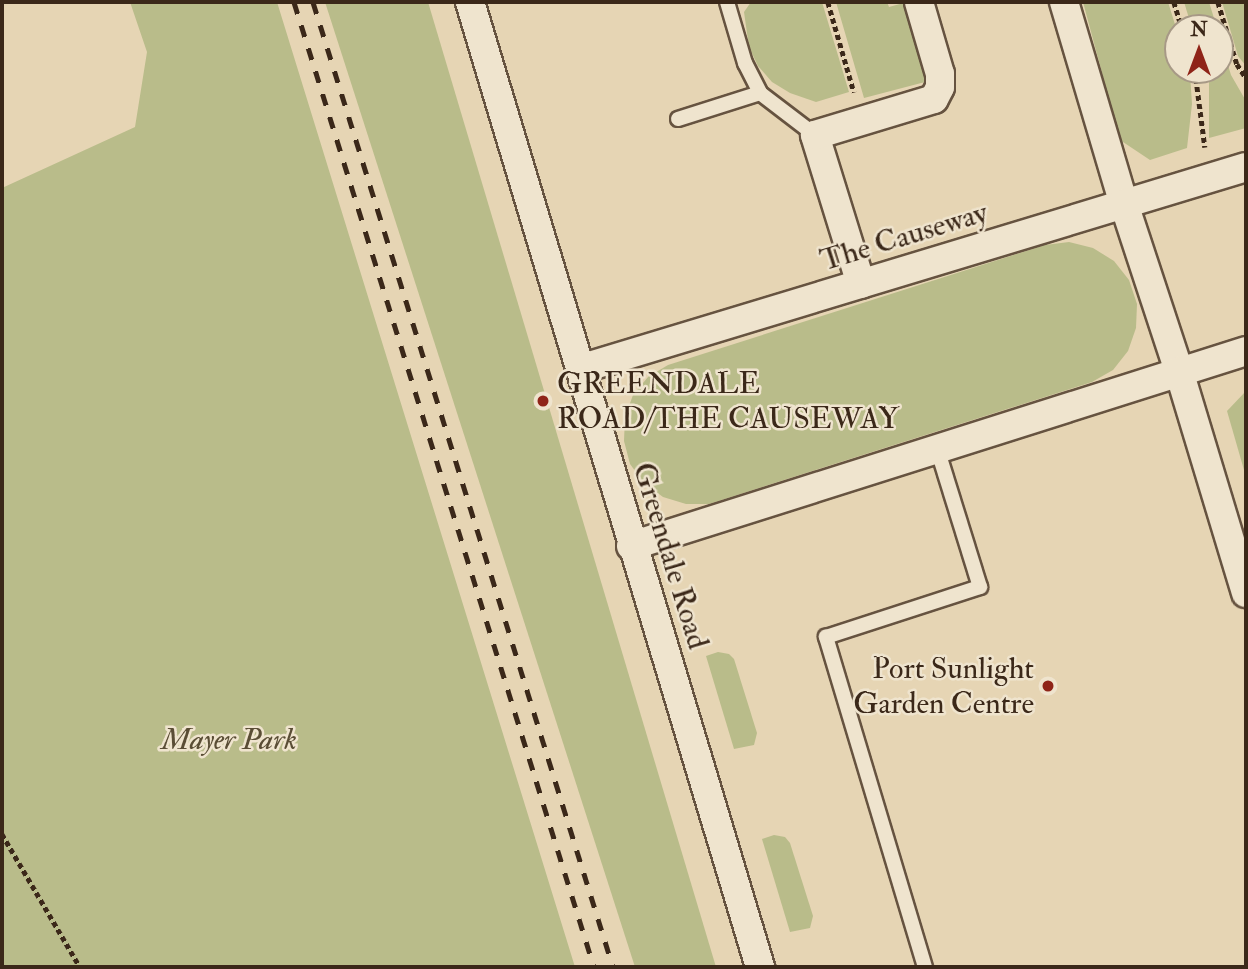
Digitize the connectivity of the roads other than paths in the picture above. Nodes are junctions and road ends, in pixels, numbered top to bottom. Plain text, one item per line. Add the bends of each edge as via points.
1 (470, 2) edge
2 (727, 2) edge
3 (919, 2) edge
4 (1064, 2) edge
5 (760, 93) junction
6 (678, 119) dead end
7 (815, 135) junction
8 (1246, 167) edge
9 (1124, 204) junction
10 (861, 284) junction
11 (1246, 351) edge
12 (580, 369) junction
13 (1180, 371) junction
14 (937, 448) junction
15 (631, 547) junction
16 (1246, 593) edge
17 (760, 967) edge
18 (925, 967) edge

1 - 12 street, Greendale Road
2 - 5 lane via 745,63
3 - 7 street via 940,74 934,99
4 - 9 street
5 - 6 lane
5 - 7 lane
7 - 10 street
8 - 9 street, The Causeway
9 - 10 street, The Causeway
9 - 13 street
10 - 12 street, The Causeway
11 - 13 street
12 - 15 street, Greendale Road
13 - 14 street
13 - 16 street
14 - 15 street
14 - 18 lane via 980,587 826,637
15 - 17 street, Greendale Road

